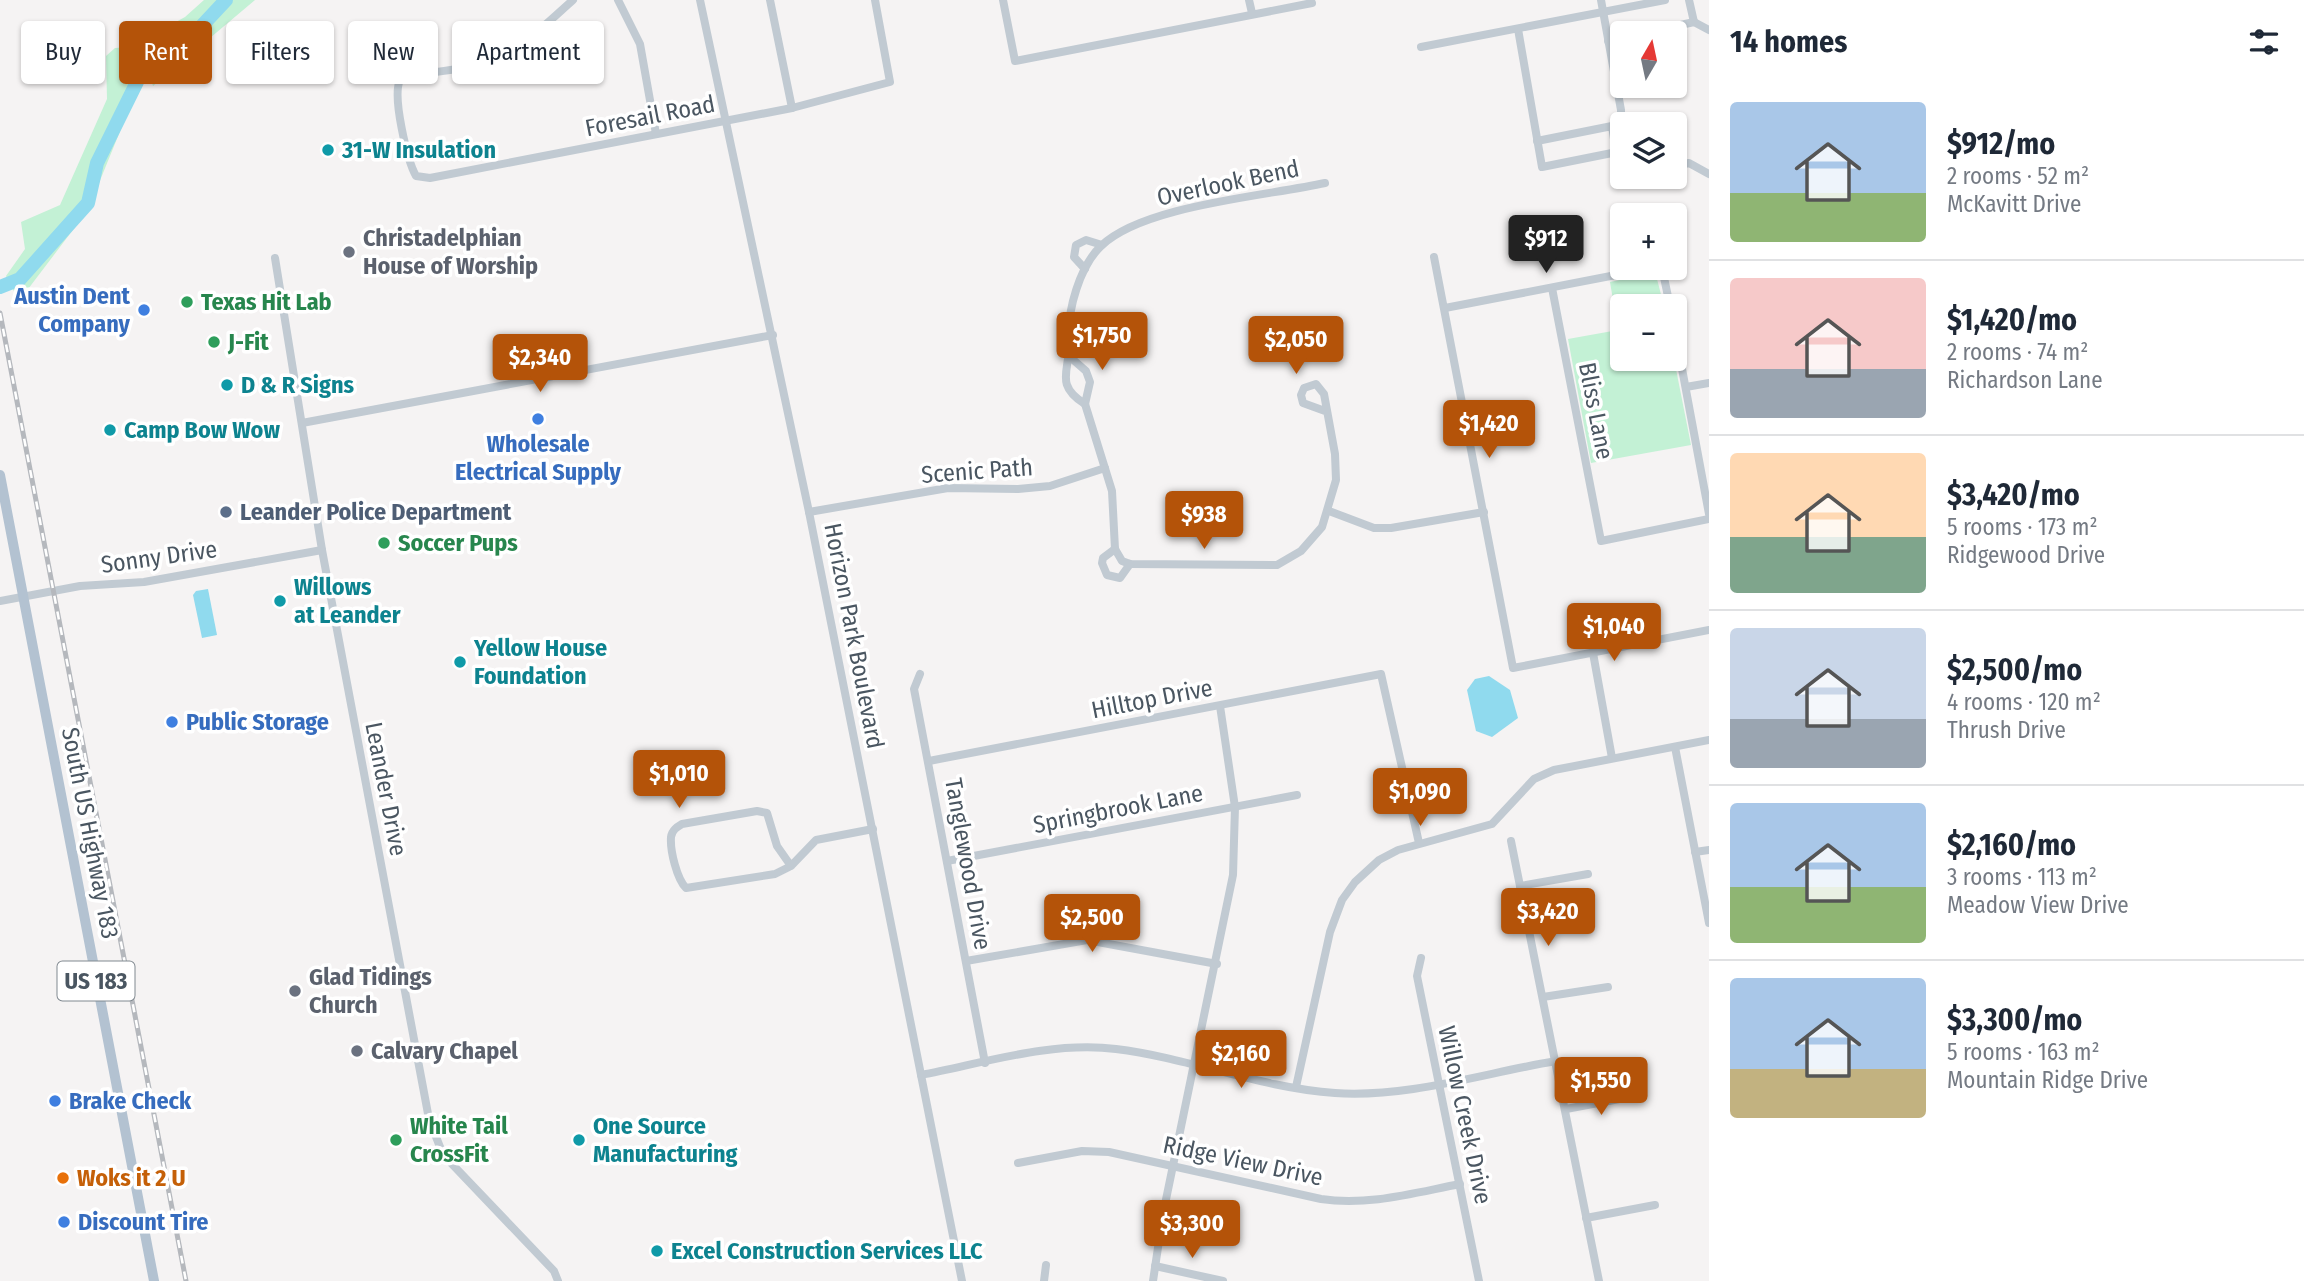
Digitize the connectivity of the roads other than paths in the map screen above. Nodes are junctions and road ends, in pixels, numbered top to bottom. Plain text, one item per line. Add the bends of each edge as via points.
1 (573, 0) edge
2 (618, 0) edge
3 (700, 0) edge
4 (770, 0) edge
5 (875, 0) edge
6 (1003, 0) edge
7 (1249, 0) edge
8 (1601, 0) edge
9 (1665, 0) edge
10 (1689, 0) edge
11 (1312, 4) dead end
12 (1252, 13) junction
13 (1603, 14) junction
14 (1694, 23) junction
15 (1687, 24) edge
16 (1518, 29) junction
17 (1709, 30) edge
18 (1608, 41) joint
19 (1421, 47) dead end
20 (792, 108) junction
21 (1621, 112) edge
22 (726, 121) junction
23 (1610, 126) edge
24 (656, 134) junction
25 (1537, 141) junction
26 (1610, 154) edge
27 (1687, 163) edge
28 (1709, 174) edge
29 (1325, 183) dead end
30 (1102, 245) junction
31 (1434, 257) dead end
32 (275, 258) dead end
33 (1085, 269) junction
34 (1610, 276) edge
35 (1552, 288) junction
36 (1445, 308) junction
37 (773, 335) junction
38 (1070, 357) junction
39 (1683, 371) edge
40 (1709, 383) edge
41 (1686, 387) junction
42 (1085, 404) junction
43 (1325, 411) dead end
44 (302, 423) junction
45 (1105, 468) junction
46 (0, 475) edge
47 (809, 512) junction
48 (1329, 512) junction
49 (1484, 512) junction
50 (1709, 516) edge
51 (1115, 549) junction
52 (322, 550) junction
53 (1130, 564) junction
54 (23, 596) junction
55 (0, 601) edge
56 (1709, 630) edge
57 (1593, 653) junction
58 (920, 674) dead end
59 (1220, 706) junction
60 (1709, 740) edge
61 (1675, 747) junction
62 (1612, 758) junction
63 (929, 761) junction
64 (1297, 795) dead end
65 (1235, 807) junction
66 (873, 828) junction
67 (1511, 841) dead end
68 (1419, 843) junction
69 (1709, 850) edge
70 (1695, 852) junction
71 (947, 861) junction
72 (791, 866) junction
73 (1588, 874) dead end
74 (1520, 886) junction
75 (1709, 923) edge
76 (1421, 958) dead end
77 (966, 961) junction
78 (1217, 964) junction
79 (1608, 986) dead end
80 (1544, 997) junction
81 (1556, 1061) junction
82 (985, 1062) junction
83 (1195, 1065) junction
84 (921, 1075) junction
85 (1439, 1083) junction
86 (1296, 1087) junction
87 (1630, 1097) dead end
88 (1566, 1109) junction
89 (1018, 1163) dead end
90 (1173, 1166) junction
91 (1460, 1184) junction
92 (1654, 1205) dead end
93 (1586, 1218) junction
94 (1046, 1265) dead end
95 (1155, 1266) junction
96 (154, 1281) edge
97 (558, 1281) edge
98 (962, 1281) edge
99 (1044, 1281) edge
100 (1153, 1281) edge
101 (1223, 1281) edge
102 (1479, 1281) edge
103 (1600, 1281) edge

1 - 24 street, Foresail Road via 503,55 400,80 397,93 408,157 416,176 430,178
2 - 24 street via 640,44
3 - 22 street, Horizon Park Boulevard
4 - 20 street
5 - 20 street, Foresail Road via 890,82
6 - 12 street via 1015,61
7 - 12 street
8 - 13 street
9 - 13 street
10 - 14 street
11 - 12 street
13 - 16 street
13 - 18 street
14 - 15 street
14 - 17 street
16 - 19 street
16 - 25 street
18 - 21 street
20 - 22 street, Foresail Road
22 - 24 street, Foresail Road
22 - 37 street, Horizon Park Boulevard
23 - 25 street
25 - 26 street via 1542,167
27 - 28 street
29 - 30 street, Overlook Bend via 1151,218
30 - 33 street, Overlook Bend
30 - 33 street, Overlook Bend via 1086,240 1076,245 1074,257
31 - 36 street
32 - 44 street, Leander Drive
33 - 38 street, Overlook Bend via 1073,306
34 - 35 street
35 - 36 street
35 - 50 street, Bliss Lane via 1601,541
36 - 49 street
37 - 44 street
37 - 47 street, Horizon Park Boulevard
38 - 42 street, Overlook Bend via 1086,371 1090,382
38 - 42 street, Overlook Bend via 1065,383
39 - 41 street
40 - 41 street
41 - 50 street
42 - 45 street, Overlook Bend
43 - 48 street, Overlook Bend via 1335,454 1336,480
44 - 52 street, Leander Drive
45 - 47 street, Scenic Path via 1050,486 948,488
45 - 51 street, Overlook Bend via 1114,500
46 - 54 main road, South US Highway 183 / US 183
47 - 66 street, Horizon Park Boulevard
48 - 49 street via 1374,528
48 - 53 street, Overlook Bend via 1301,551 1277,565
49 - 57 street via 1513,668
51 - 53 street via 1122,561
51 - 53 street, Overlook Bend via 1101,563 1107,575 1120,578
52 - 54 street, Sonny Drive via 144,582
52 - 97 street, Leander Drive via 432,1129 451,1163 554,1271
54 - 55 street, Sonny Drive
54 - 96 main road, South US Highway 183 / US 183
56 - 57 street
57 - 62 street
58 - 63 street, Tanglewood Drive via 914,689
59 - 63 street, Hilltop Drive
59 - 65 street
59 - 68 street, Hilltop Drive via 1381,674
60 - 61 street
61 - 62 street
61 - 70 street
62 - 68 street via 1554,770 1534,779 1492,824
63 - 71 street, Tanglewood Drive
64 - 65 street, Springbrook Lane
65 - 71 street, Springbrook Lane
65 - 78 street via 1233,875
66 - 72 street via 816,840
66 - 84 street, Horizon Park Boulevard
67 - 74 street
68 - 86 street via 1371,867 1348,891 1337,911
69 - 70 street
70 - 75 street
71 - 77 street, Tanglewood Drive
72 - 72 street via 777,846 767,813 682,824 671,837 679,882 686,888 775,874
73 - 74 street
74 - 80 street
76 - 85 street, Willow Creek Drive via 1416,976
77 - 78 street via 1087,940
77 - 82 street, Tanglewood Drive
78 - 83 street
79 - 80 street
80 - 81 street
81 - 85 street
81 - 88 street
82 - 83 street via 1087,1047
82 - 84 street
83 - 86 street
83 - 90 street
84 - 98 street, Horizon Park Boulevard
85 - 86 street via 1361,1094
85 - 91 street, Willow Creek Drive
87 - 88 street
88 - 93 street
89 - 90 street, Ridge View Drive via 1091,1150
90 - 91 street, Ridge View Drive via 1348,1202
90 - 95 street
91 - 102 street, Willow Creek Drive
92 - 93 street
93 - 103 street
94 - 99 street
95 - 100 street
95 - 101 street

